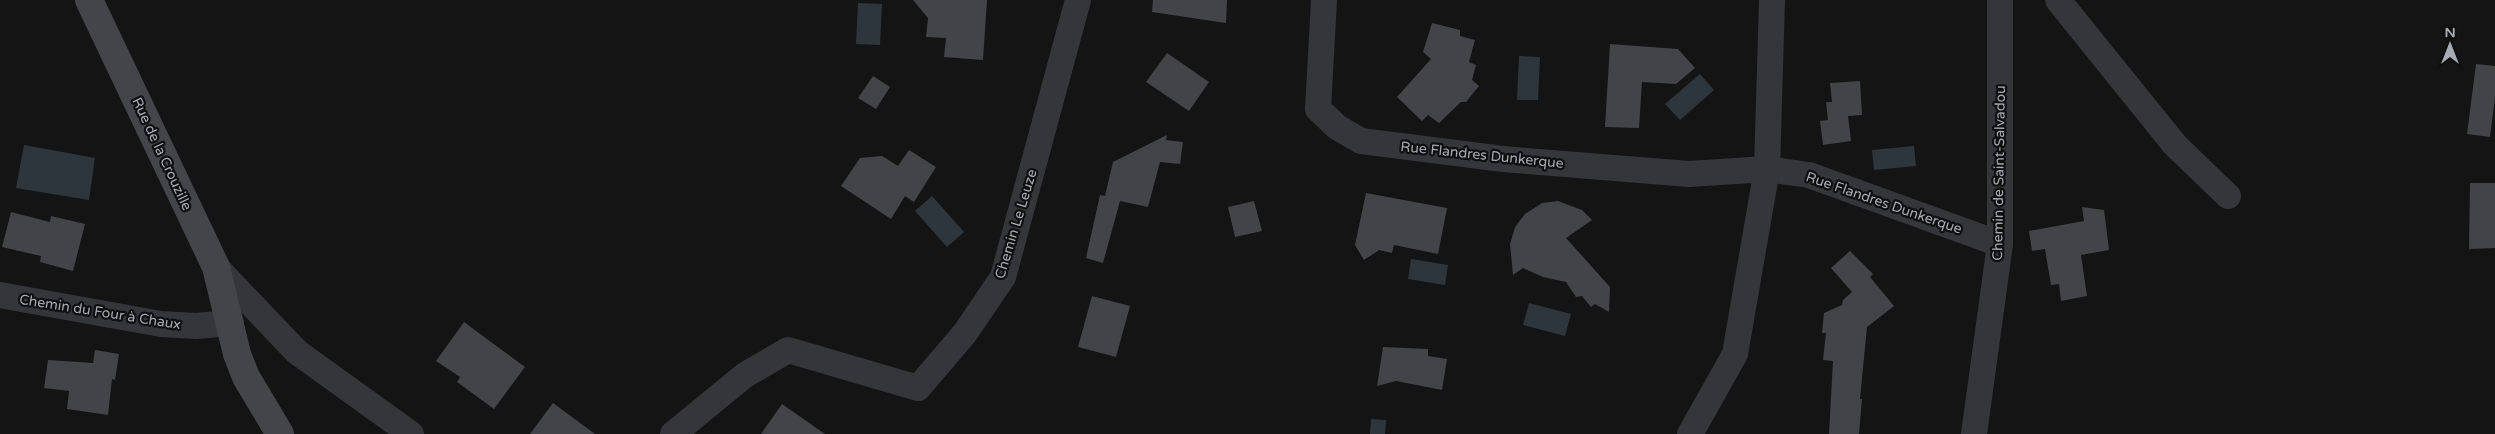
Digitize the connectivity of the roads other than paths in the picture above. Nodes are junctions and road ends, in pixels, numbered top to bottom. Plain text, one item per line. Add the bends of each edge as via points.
1 (89, 0) edge
2 (1078, 0) edge
3 (1324, 0) edge
4 (1772, 0) edge
5 (2000, 0) edge
6 (2058, 0) edge
7 (1767, 169) junction
8 (2228, 196) dead end
9 (2000, 244) junction
10 (216, 267) junction
11 (0, 295) edge
12 (229, 317) junction
13 (280, 434) edge
14 (411, 434) edge
15 (673, 434) edge
16 (1690, 434) edge
17 (1974, 434) edge

1 - 10 street, Rue de la Crouzille
2 - 15 street, Chemin Le Leuze via 1002,277 965,333 918,388 788,350 745,375
3 - 7 street, Rue Flandres Dunkerque via 1318,109 1337,127 1361,141 1503,159 1689,174
4 - 7 street
5 - 9 street, Chemin de Saint-Salvadou
6 - 8 street via 2175,145
7 - 9 street, Rue Flandres Dunkerque via 1809,176
7 - 16 street via 1735,354
9 - 17 street, Chemin de Saint-Salvadou
10 - 12 street, Rue de la Crouzille
10 - 14 street via 297,352
11 - 12 street, Chemin du Four à Chaux via 161,324 196,326
12 - 13 street, Rue de la Crouzille via 246,377

